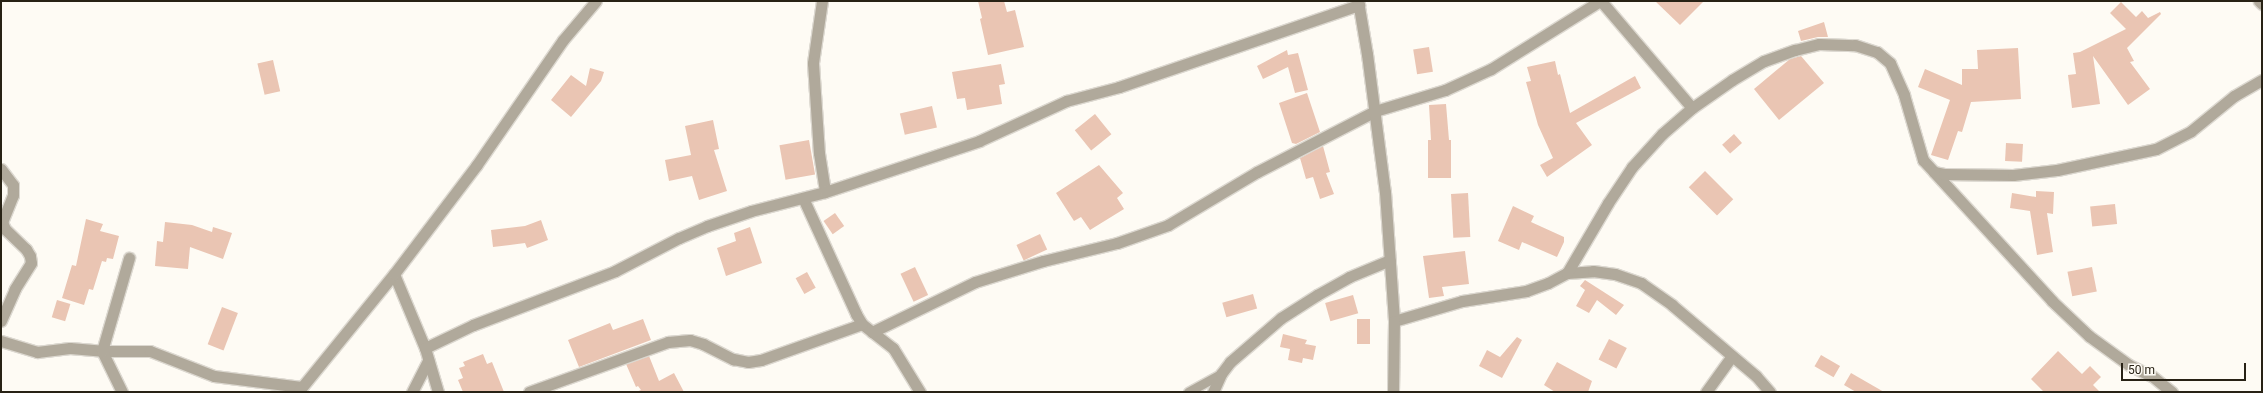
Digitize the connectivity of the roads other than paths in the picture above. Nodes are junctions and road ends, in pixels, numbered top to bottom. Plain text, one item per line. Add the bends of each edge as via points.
1 (596, 1) edge
2 (822, 1) edge
3 (1600, 1) edge
4 (2259, 1) edge
5 (1358, 3) edge
6 (2262, 4) edge
7 (2262, 80) edge
8 (1692, 108) junction
9 (1375, 111) junction
10 (1, 170) edge
11 (1934, 172) junction
12 (825, 192) junction
13 (803, 198) junction
14 (129, 258) dead end
15 (1390, 260) junction
16 (1567, 272) junction
17 (394, 274) junction
18 (1394, 321) junction
19 (1, 322) edge
20 (862, 324) junction
21 (872, 332) junction
22 (1, 341) edge
23 (425, 348) junction
24 (102, 351) junction
25 (1732, 356) junction
26 (428, 360) junction
27 (1221, 374) junction
28 (300, 390) edge
29 (122, 392) edge
30 (412, 392) edge
31 (438, 392) edge
32 (529, 392) edge
33 (920, 392) edge
34 (1188, 392) edge
35 (1213, 392) edge
36 (1393, 392) edge
37 (1706, 392) edge
38 (1770, 392) edge
39 (2172, 392) edge

1 - 17 street via 556,50 476,166
2 - 12 street via 813,63 819,153
3 - 8 street
3 - 9 street via 1491,69 1445,90
4 - 6 street
5 - 9 street
5 - 12 street via 1119,87 1066,101 979,141
7 - 11 street via 2234,96 2191,131 2156,149 2057,170 2013,175
8 - 11 street via 1764,61 1819,44 1855,45 1877,52 1890,63 1904,95 1922,160
8 - 16 street via 1662,134 1632,167
9 - 15 street
9 - 21 street via 1263,169 1168,225 1117,243 1043,261 975,282
10 - 19 street via 13,185 13,195 2,222 26,249 31,263 15,289
11 - 39 street via 2052,301 2089,336 2129,365 2152,376
12 - 13 street
13 - 20 street
13 - 23 street via 751,211 707,226 615,271 480,322
14 - 24 street
15 - 18 street
15 - 27 street via 1349,277 1281,318 1230,362
16 - 18 street via 1526,291 1462,301
16 - 25 street via 1593,271 1615,274 1641,283
17 - 23 street
17 - 28 street
18 - 36 street
20 - 21 street
20 - 32 street via 761,360 748,362 690,340 668,342
21 - 33 street via 893,348
22 - 24 street via 37,352 70,348
23 - 26 street
24 - 28 street via 150,351 214,376
24 - 29 street
25 - 37 street
25 - 38 street
26 - 30 street
26 - 31 street
27 - 34 lane
27 - 35 street

